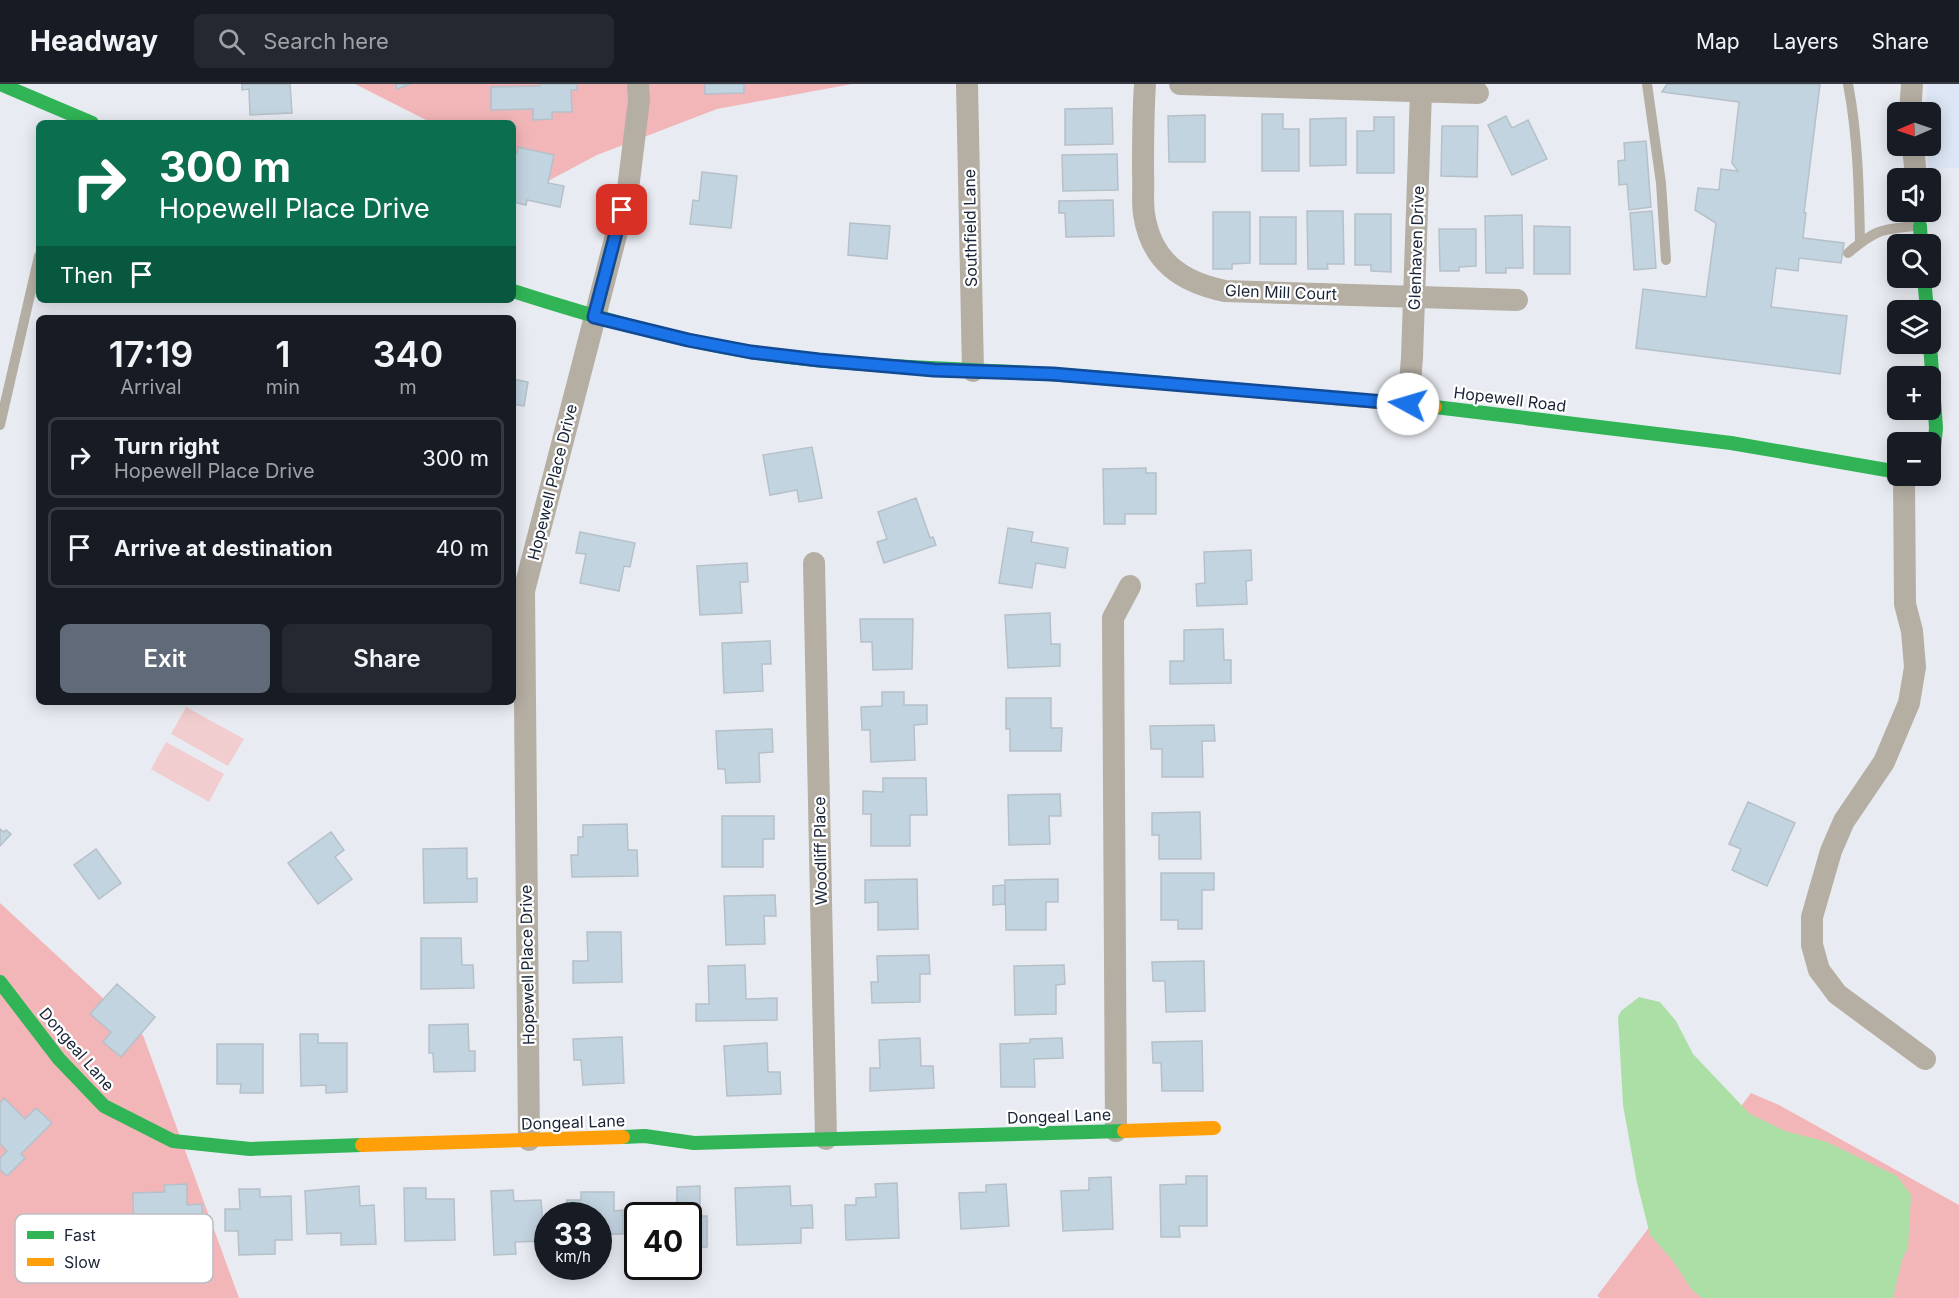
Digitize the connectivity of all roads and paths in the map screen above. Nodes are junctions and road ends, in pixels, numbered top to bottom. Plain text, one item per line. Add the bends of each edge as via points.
1 (0, 84) edge
2 (638, 84) edge
3 (966, 84) edge
4 (1145, 84) edge
5 (1180, 84) edge
6 (1647, 84) edge
7 (1848, 84) edge
8 (1912, 84) edge
9 (1421, 91) junction
10 (1478, 93) dead end
11 (1911, 102) edge
12 (74, 119) edge
13 (1920, 227) edge
14 (1860, 242) junction
15 (1848, 253) dead end
16 (1666, 260) dead end
17 (36, 269) edge
18 (516, 292) edge
19 (1414, 298) junction
20 (1517, 300) dead end
21 (594, 317) junction
22 (1931, 354) edge
23 (973, 371) junction
24 (1408, 404) junction
25 (0, 425) edge
26 (1937, 432) edge
27 (1887, 470) edge
28 (1904, 486) edge
29 (814, 563) dead end
30 (1130, 586) dead end
31 (0, 982) edge
32 (1925, 1059) dead end
33 (1214, 1128) dead end
34 (1116, 1131) junction
35 (826, 1139) junction
36 (529, 1140) junction

1 - 12 street
2 - 21 street, Hopewell Place Drive via 628,189
3 - 23 street, Southfield Lane
4 - 19 street, Glen Mill Court via 1144,213 1150,240 1166,263 1201,286 1225,291
5 - 9 street
6 - 16 lane via 1661,183
7 - 14 lane via 1859,185
8 - 11 street
9 - 10 street
9 - 19 street, Glenhaven Drive
13 - 14 lane via 1888,228
14 - 15 lane
17 - 25 lane
18 - 21 street, Hopewell Road
19 - 20 street, Glen Mill Court
19 - 24 street, Glenhaven Drive
21 - 23 street, Hopewell Road via 751,352
21 - 36 street, Hopewell Place Drive via 524,591
22 - 26 street
23 - 24 street, Hopewell Road
24 - 27 street, Hopewell Road via 1734,444
28 - 32 street via 1905,604 1915,667 1910,703 1884,762 1844,821 1831,850 1812,917 1812,945 1819,970 1837,994
29 - 35 street, Woodliff Place
30 - 34 street via 1113,618
31 - 36 street, Dongeal Lane via 59,1059 104,1106 173,1141 250,1149
33 - 34 street, Dongeal Lane
34 - 35 street, Dongeal Lane
35 - 36 street, Dongeal Lane via 694,1143 645,1136

